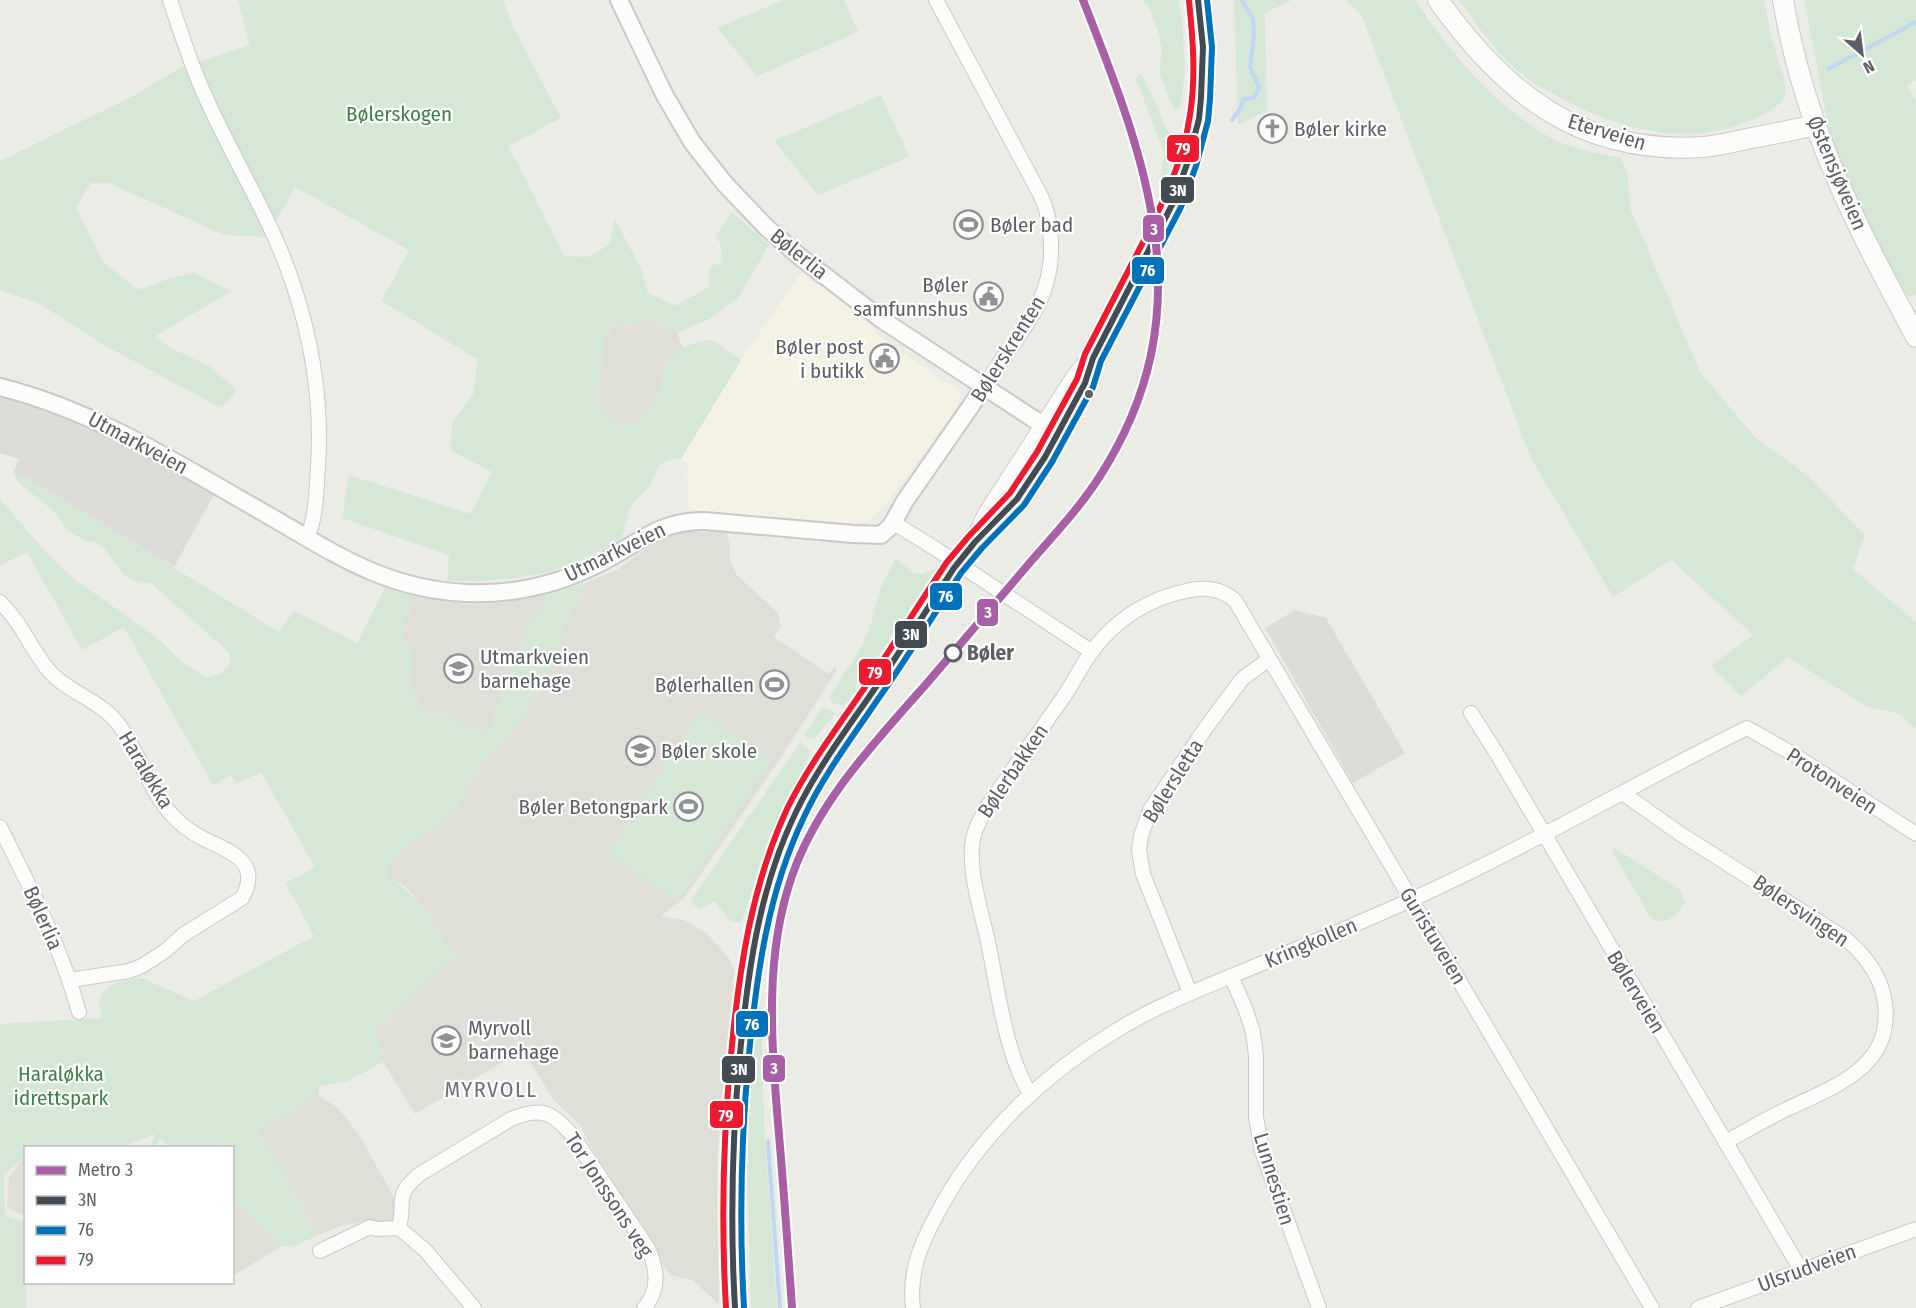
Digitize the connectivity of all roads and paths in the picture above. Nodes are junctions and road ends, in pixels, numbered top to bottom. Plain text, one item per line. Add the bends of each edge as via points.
1 (170, 0) edge
2 (619, 0) edge
3 (936, 0) edge
4 (1198, 0) edge
5 (1438, 0) edge
6 (1783, 0) edge
7 (1813, 119) junction
8 (1916, 337) edge
9 (0, 387) edge
10 (984, 387) junction
11 (1051, 431) junction
12 (894, 522) junction
13 (307, 538) junction
14 (1197, 589) joint
15 (0, 602) edge
16 (1092, 652) junction
17 (1269, 659) junction
18 (1471, 713) dead end
19 (1747, 728) joint
20 (1624, 794) junction
21 (0, 827) edge
22 (1916, 834) edge
23 (1544, 836) junction
24 (1412, 900) junction
25 (1231, 976) junction
26 (70, 981) junction
27 (1190, 993) junction
28 (79, 1012) dead end
29 (1030, 1093) junction
30 (1725, 1142) junction
31 (399, 1228) junction
32 (1916, 1229) edge
33 (320, 1251) dead end
34 (1801, 1270) junction
35 (474, 1308) edge
36 (644, 1308) edge
37 (735, 1308) edge
38 (913, 1308) edge
39 (1319, 1308) edge
40 (1652, 1308) edge
41 (1698, 1308) edge

1 - 13 street via 190,61 281,254 301,313 312,358 319,441 317,500
2 - 10 street, Bølerlia via 692,142 753,215 881,319
3 - 10 street, Bølerskrenten via 1041,195 1050,227 1052,255 1046,289 1030,322
4 - 11 main road via 1203,47 1202,98 1182,182 1162,227 1093,358 1076,378
5 - 7 main road, Eterveien via 1481,56 1506,81 1575,125 1613,139 1659,147 1705,147 1753,138
6 - 7 main road, Østensjøveien
7 - 8 main road, Østensjøveien via 1851,213
9 - 13 street, Utmarkveien via 64,406 104,424
10 - 11 street, Bølerlia
10 - 12 street, Bølerskrenten
11 - 37 main road via 987,516 975,542 819,770 785,836 767,885 748,972 737,1084 732,1230
12 - 13 street, Utmarkveien via 885,532 875,535 705,520 682,522 648,535 570,576 534,587 486,593 442,591 397,582
12 - 16 street, bridge
14 - 16 street, Bølerbakken via 1171,594 1134,610
14 - 17 street, Guristuveien via 1229,594
15 - 26 street, Haraløkka via 14,615 51,674 113,717 168,811 182,825 233,853 247,868 248,889 242,898 154,958 129,971
16 - 29 street, Bølerbakken via 987,807 972,843 978,900 1000,1002 1023,1082
17 - 24 street, Guristuveien
17 - 27 street, Bølersletta via 1246,676 1223,705 1150,810 1141,837 1143,874
18 - 23 street, Bølerveien
19 - 20 street, Kringkollen
19 - 22 street, Protonveien
20 - 23 street, Kringkollen
20 - 30 street, Bølersvingen via 1846,939 1872,967 1884,994 1886,1018 1882,1041 1865,1066 1842,1082
21 - 26 street, Bølerlia
23 - 24 street, Kringkollen
23 - 30 street, Bølerveien
24 - 25 street, Kringkollen
24 - 40 street, Guristuveien
25 - 27 street, Kringkollen
25 - 39 street, Lunnestien via 1252,1032 1256,1117 1262,1151
26 - 28 street, Bølerlia
27 - 29 street, Kringkollen via 1116,1031
29 - 38 street, Kringkollen via 963,1171 937,1227 915,1260
30 - 34 street, Bølerveien
31 - 33 street via 369,1227
31 - 35 street via 425,1250
31 - 36 street, Tor Jonssons veg via 403,1190 420,1174 511,1119 526,1113 550,1115 572,1135 649,1250 656,1280
32 - 34 street, Ulsrudveien
34 - 41 street, Ulsrudveien

